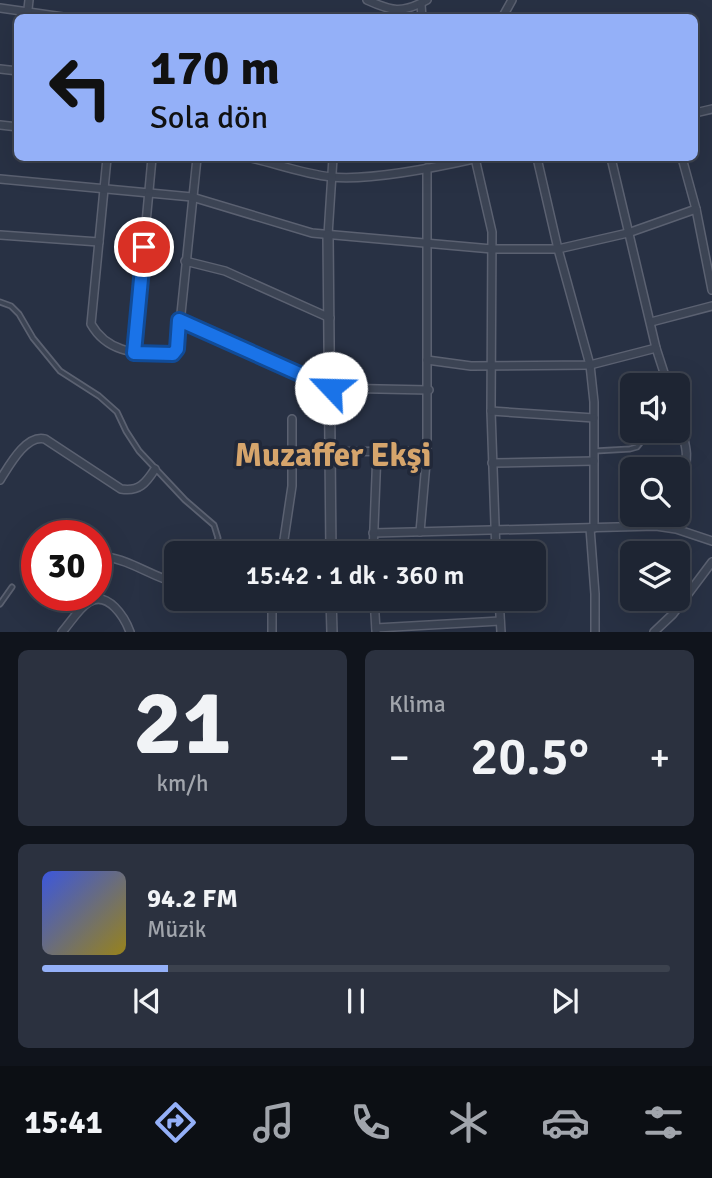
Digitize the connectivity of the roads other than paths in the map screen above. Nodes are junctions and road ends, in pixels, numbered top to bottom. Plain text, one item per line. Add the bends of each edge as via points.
1 (29, 0) edge
2 (367, 0) edge
3 (424, 2) edge
4 (0, 8) edge
5 (27, 14) edge
6 (107, 161) edge
7 (152, 161) edge
8 (197, 161) edge
9 (264, 161) edge
10 (333, 161) edge
11 (462, 161) edge
12 (478, 161) edge
13 (538, 161) edge
14 (612, 161) edge
15 (683, 161) edge
16 (427, 168) junction
17 (331, 177) junction
18 (0, 179) edge
19 (104, 190) junction
20 (149, 194) junction
21 (192, 197) junction
22 (696, 209) junction
23 (628, 233) junction
24 (0, 235) edge
25 (328, 235) junction
26 (99, 242) junction
27 (427, 244) junction
28 (712, 244) edge
29 (703, 246) junction
30 (492, 248) junction
31 (558, 248) junction
32 (186, 261) junction
33 (712, 290) edge
34 (0, 302) edge
35 (712, 306) edge
36 (330, 318) junction
37 (179, 320) junction
38 (651, 323) junction
39 (656, 348) junction
40 (134, 353) junction
41 (427, 360) junction
42 (590, 365) junction
43 (492, 366) junction
44 (663, 373) edge
45 (331, 388) junction
46 (429, 390) junction
47 (491, 411) junction
48 (594, 418) junction
49 (292, 419) dead end
50 (640, 443) edge
51 (427, 450) junction
52 (377, 451) junction
53 (330, 452) junction
54 (594, 452) junction
55 (292, 453) junction
56 (594, 461) junction
57 (492, 463) junction
58 (155, 468) junction
59 (0, 480) edge
60 (626, 527) edge
61 (663, 527) edge
62 (592, 528) junction
63 (494, 530) junction
64 (420, 532) junction
65 (373, 533) junction
66 (217, 541) edge
67 (284, 541) edge
68 (331, 541) edge
69 (373, 541) edge
70 (495, 541) edge
71 (712, 541) edge
72 (112, 558) edge
73 (712, 562) edge
74 (164, 579) edge
75 (12, 587) dead end
76 (0, 604) edge
77 (272, 611) edge
78 (331, 611) edge
79 (375, 611) edge
80 (500, 611) edge
81 (500, 621) junction
82 (376, 630) edge
83 (62, 632) edge
84 (130, 632) edge
85 (272, 632) edge
86 (332, 632) edge
87 (501, 632) edge
88 (595, 632) edge
89 (654, 632) edge

1 - 5 street
2 - 3 street via 390,11
4 - 5 street
6 - 19 street
7 - 20 street
8 - 21 street
9 - 17 street
10 - 17 street
11 - 16 street
12 - 30 street
13 - 31 street
14 - 23 street
15 - 22 street
16 - 17 street
16 - 27 street
17 - 25 street
18 - 19 street
19 - 20 street
19 - 26 street
20 - 21 street
20 - 40 street
21 - 25 street via 297,230
21 - 32 street
22 - 23 street
22 - 29 street
23 - 31 street
23 - 38 street
24 - 26 street
25 - 27 street
25 - 36 street
26 - 40 street via 91,324 103,341
27 - 30 street
27 - 41 street
28 - 29 lane
29 - 33 street
30 - 31 street
30 - 43 street
31 - 42 street
32 - 36 street via 225,271
32 - 37 street
34 - 58 lane via 19,314 60,370 117,412
35 - 38 street
36 - 45 street
37 - 40 street via 173,354
37 - 45 street
38 - 39 street
39 - 42 street
39 - 44 street
41 - 43 street
41 - 46 street
42 - 43 street
42 - 48 street
43 - 47 street
45 - 46 street
45 - 53 street
46 - 51 street
47 - 48 street
47 - 57 street
48 - 54 street
49 - 55 street
50 - 54 lane via 630,449
51 - 52 street
51 - 64 street
52 - 53 street
52 - 65 street
53 - 55 street
53 - 68 street
54 - 56 street
55 - 67 street
56 - 57 street
56 - 62 street
57 - 63 street
58 - 59 street via 143,485 121,489 38,437 23,448
58 - 66 lane via 214,525
60 - 62 street
61 - 71 street
62 - 63 street
62 - 88 street
63 - 64 street
63 - 70 street
64 - 65 street
65 - 69 street
72 - 74 street
73 - 89 street
75 - 76 lane
77 - 85 street
78 - 86 street
79 - 82 street
80 - 81 street
81 - 82 street
81 - 87 street
83 - 84 street via 97,598 108,601

